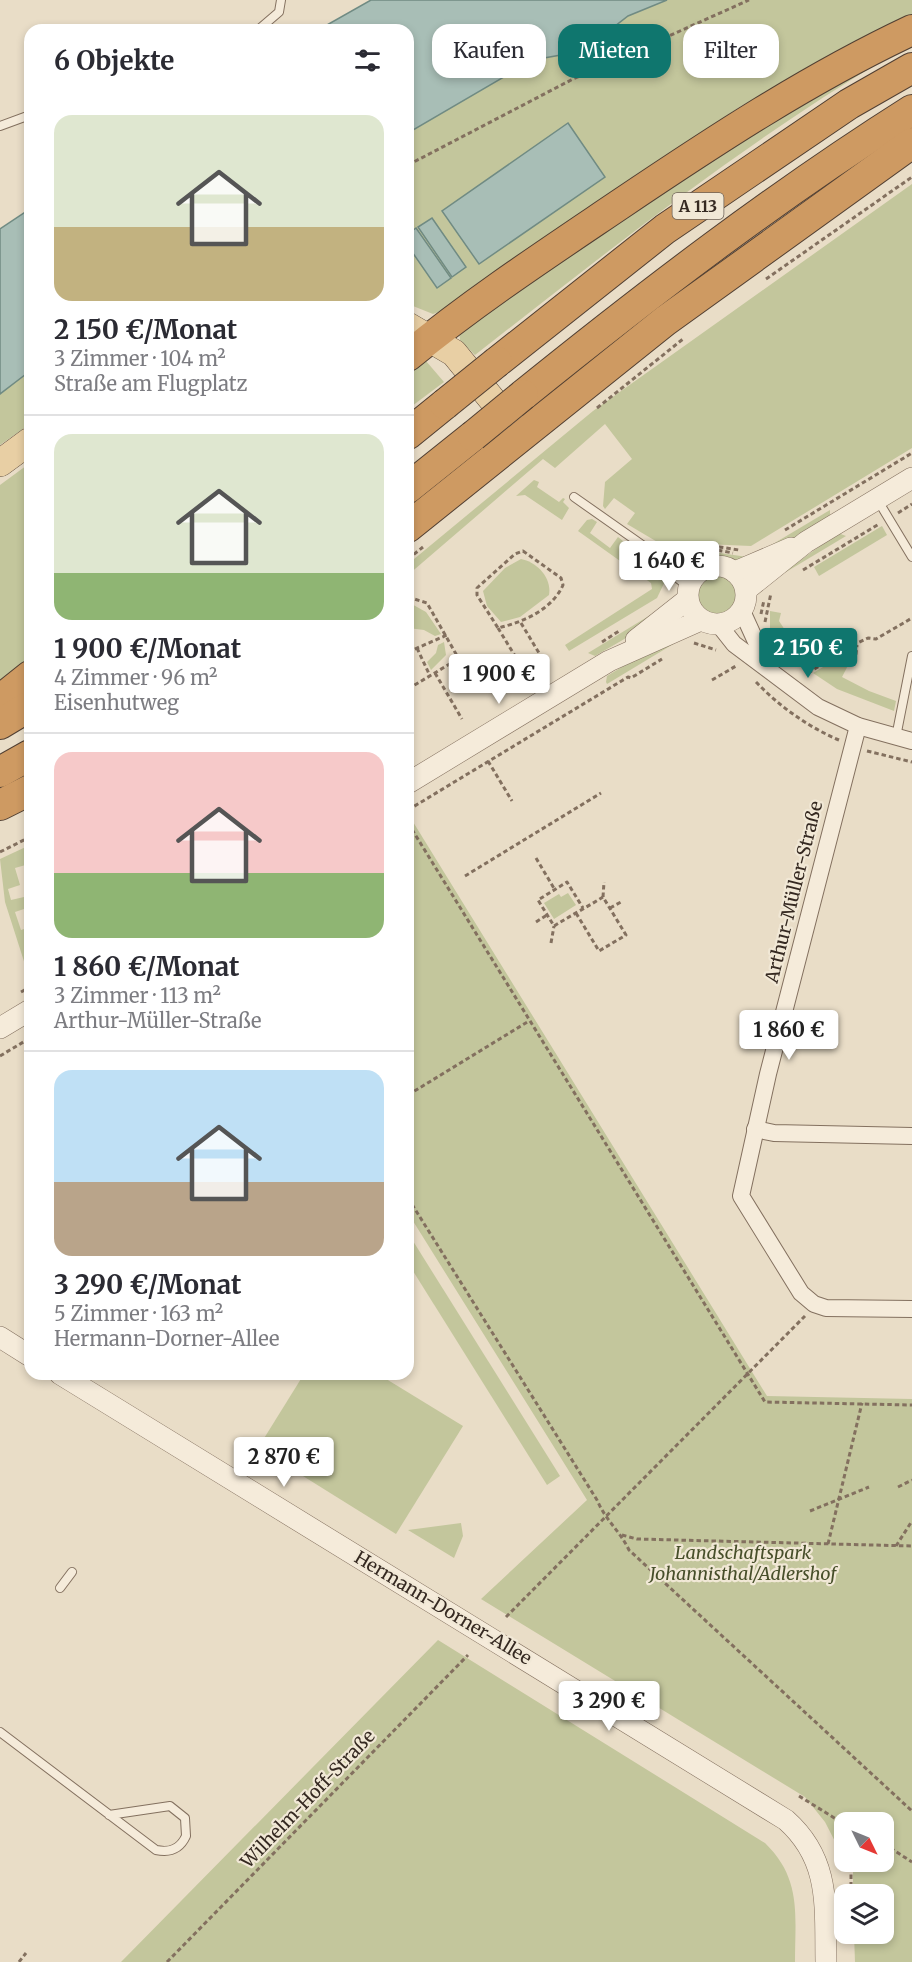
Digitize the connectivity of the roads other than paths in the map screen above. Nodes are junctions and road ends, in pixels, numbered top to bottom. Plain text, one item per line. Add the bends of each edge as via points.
1 (280, 0) edge
2 (265, 24) edge
3 (912, 30) edge
4 (912, 68) edge
5 (912, 110) edge
6 (24, 118) edge
7 (0, 126) edge
8 (912, 143) edge
9 (415, 340) edge
10 (414, 429) edge
11 (516, 440) junction
12 (24, 445) edge
13 (0, 463) edge
14 (912, 478) edge
15 (414, 483) edge
16 (574, 497) dead end
17 (884, 511) junction
18 (417, 536) edge
19 (806, 543) junction
20 (648, 549) junction
21 (912, 557) edge
22 (740, 559) junction
23 (689, 575) junction
24 (746, 590) junction
25 (742, 611) junction
26 (701, 631) junction
27 (912, 656) edge
28 (609, 661) junction
29 (768, 667) junction
30 (24, 681) edge
31 (0, 700) edge
32 (24, 710) edge
33 (0, 724) edge
34 (858, 726) junction
35 (904, 739) edge
36 (24, 758) edge
37 (0, 772) edge
38 (414, 779) edge
39 (24, 793) edge
40 (0, 805) edge
41 (24, 1014) edge
42 (0, 1028) edge
43 (755, 1129) junction
44 (912, 1136) edge
45 (912, 1309) edge
46 (0, 1337) edge
47 (24, 1352) edge
48 (70, 1380) edge
49 (72, 1572) dead end
50 (60, 1588) dead end
51 (0, 1732) edge
52 (109, 1815) junction
53 (826, 1962) edge

1 - 2 lane via 279,12
3 - 9 highway via 748,118
4 - 10 highway, A 113, bridge via 849,105 665,229
5 - 15 highway, A 113, bridge via 700,256
6 - 7 lane
8 - 11 highway via 665,321
9 - 11 main road via 444,366 500,435
11 - 18 highway
12 - 13 main road
14 - 17 street
16 - 20 lane
17 - 19 street
17 - 21 lane
19 - 22 street via 765,557
19 - 24 street
20 - 23 lane via 666,553
20 - 23 lane via 659,564
22 - 23 street via 728,567 712,566
22 - 24 street
23 - 26 street via 694,614
23 - 28 street
24 - 25 street
25 - 26 street via 728,623
25 - 29 street
26 - 28 street
26 - 29 street via 734,644
27 - 35 lane
28 - 38 street
29 - 34 street via 818,707
30 - 31 highway
32 - 33 highway
34 - 35 street
34 - 43 street, Arthur-Müller-Straße
36 - 37 highway
39 - 40 highway
41 - 42 street
43 - 44 street via 774,1133
43 - 45 street, Arthur-Müller-Straße via 741,1196 801,1293 826,1308
46 - 47 street
48 - 53 street, Hermann-Dorner-Allee via 786,1820 810,1847 823,1880
49 - 50 lane
51 - 52 lane
52 - 52 lane via 170,1806 185,1818 186,1836 176,1849 163,1852

